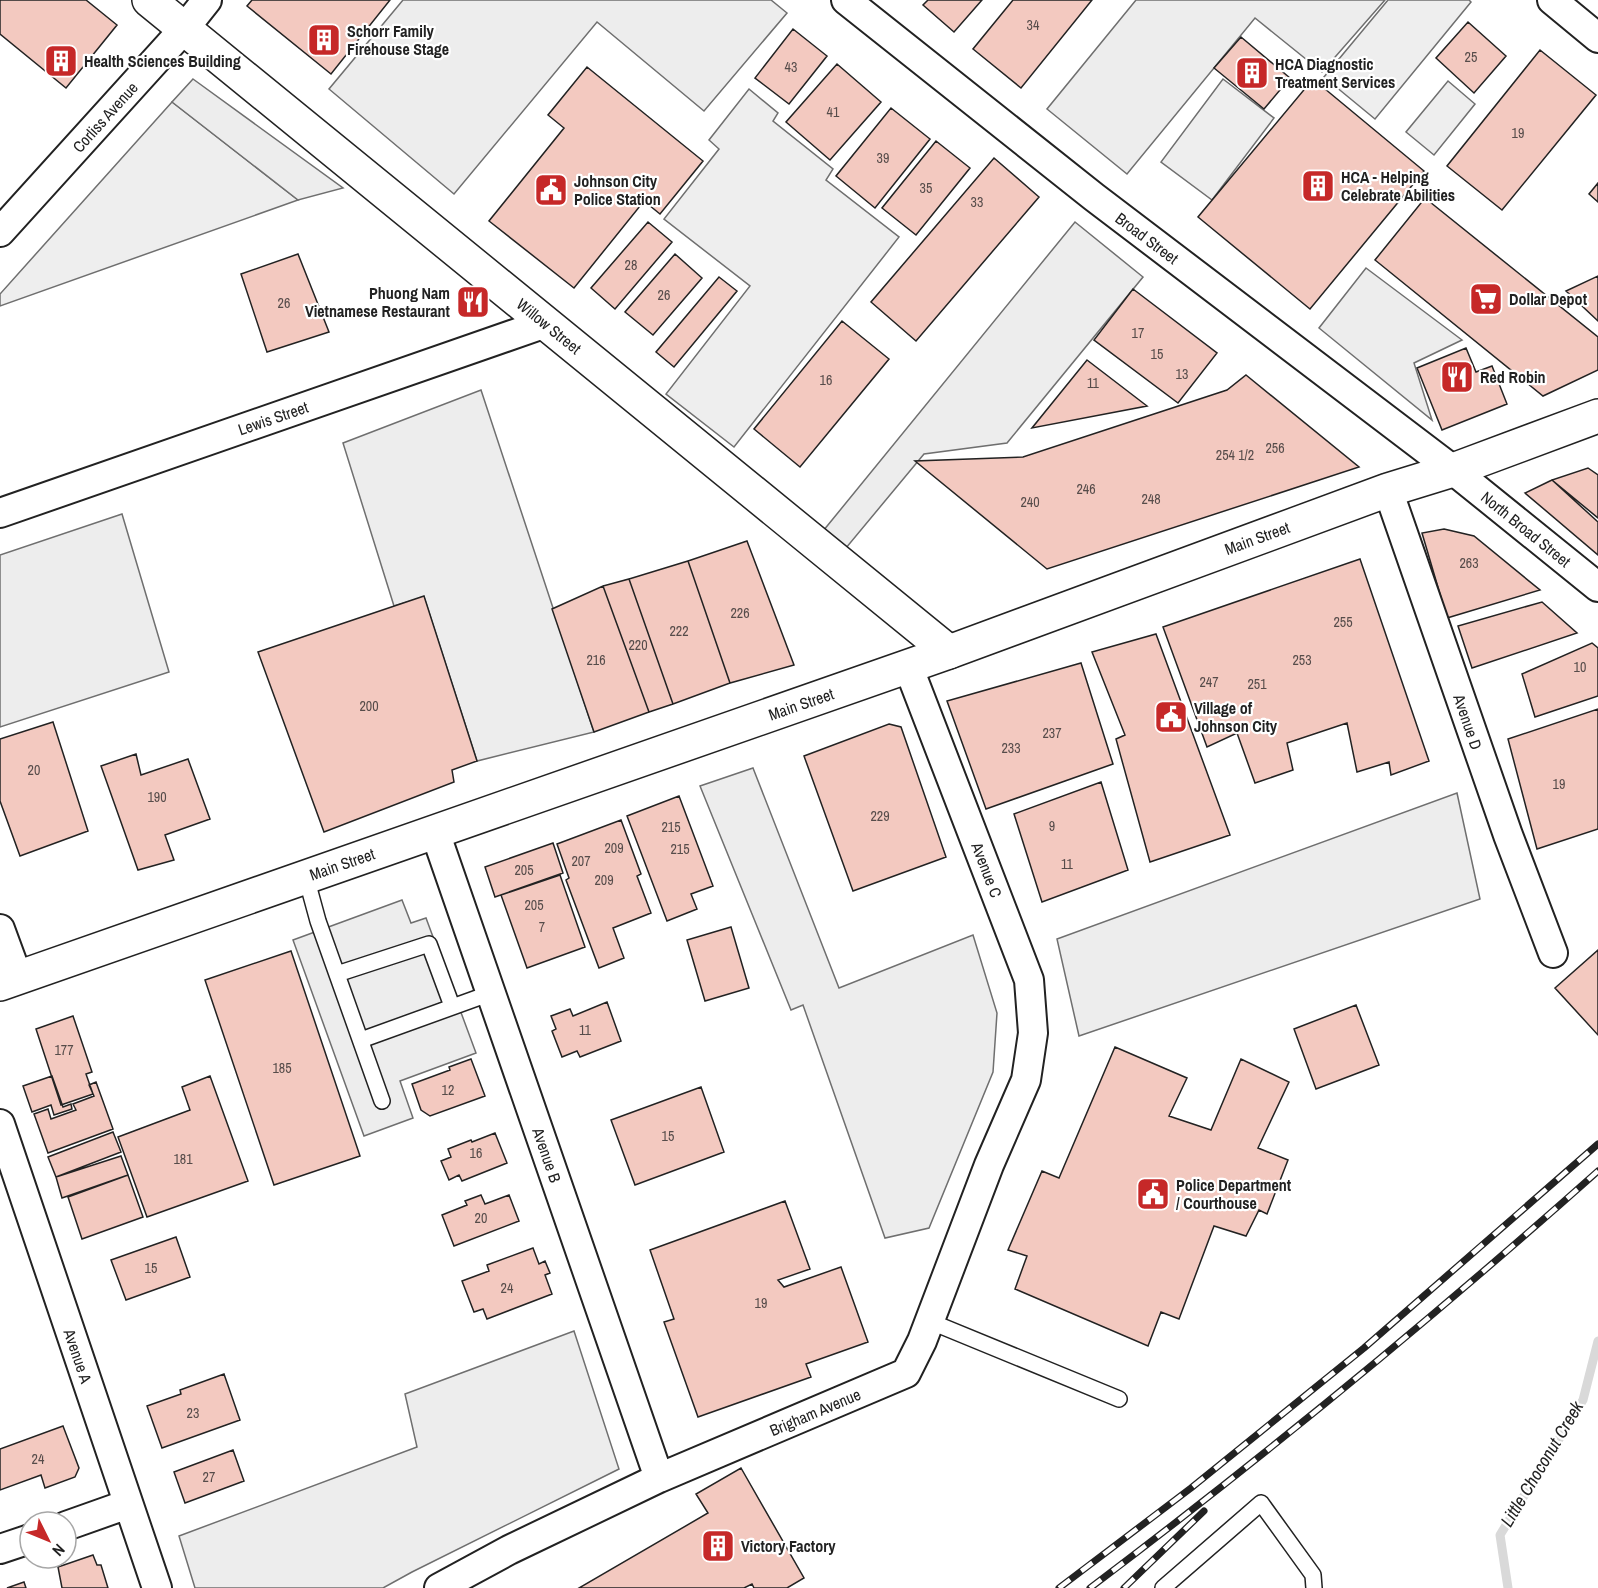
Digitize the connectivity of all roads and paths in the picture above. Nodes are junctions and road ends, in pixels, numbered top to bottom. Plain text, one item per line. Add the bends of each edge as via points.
1 (149, 0) edge
2 (207, 0) edge
3 (846, 0) edge
4 (1552, 0) edge
5 (184, 29) junction
6 (1598, 38) edge
7 (0, 232) edge
8 (546, 324) junction
9 (1598, 416) edge
10 (1453, 470) junction
11 (1388, 490) junction
12 (0, 513) edge
13 (1598, 587) edge
14 (949, 652) junction
15 (908, 666) junction
16 (435, 832) junction
17 (306, 877) junction
18 (0, 929) edge
19 (1553, 953) dead end
20 (337, 974) junction
21 (9, 981) edge
22 (491, 993) junction
23 (452, 1006) junction
24 (360, 1040) junction
25 (1026, 1080) joint
26 (382, 1101) dead end
27 (0, 1124) edge
28 (929, 1321) junction
29 (1119, 1399) dead end
30 (659, 1478) junction
31 (128, 1504) junction
32 (78, 1522) edge
33 (18, 1543) edge
34 (0, 1549) edge
35 (157, 1588) edge
36 (439, 1588) edge
37 (1163, 1588) edge
38 (1314, 1588) edge

1 - 5 main road, Willow Street
2 - 5 street, Corliss Avenue
3 - 10 street, Broad Street via 1094,197
4 - 6 street
5 - 7 street, Corliss Avenue
5 - 8 main road, Willow Street
8 - 12 street, Lewis Street
8 - 14 main road, Willow Street
9 - 10 main road, Main Street
10 - 11 main road, Main Street
10 - 13 street, North Broad Street
11 - 14 main road, Main Street
11 - 19 street, Avenue D
14 - 15 main road, Main Street
15 - 16 main road, Main Street
15 - 25 street, Avenue C via 1029,980 1033,1034
16 - 17 main road, Main Street
16 - 22 street, Avenue B
17 - 20 lane
17 - 21 main road, Main Street
18 - 21 street
20 - 23 lane via 429,944
20 - 24 lane
22 - 23 lane
22 - 30 street, Avenue B
23 - 24 lane
24 - 26 lane
25 - 28 street, Brigham Avenue
27 - 31 street, Avenue A
28 - 29 lane
28 - 30 street, Brigham Avenue via 906,1373
30 - 36 street, Brigham Avenue
31 - 32 street
31 - 35 street, Avenue A
33 - 34 street
37 - 38 lane via 1261,1503 1313,1575

